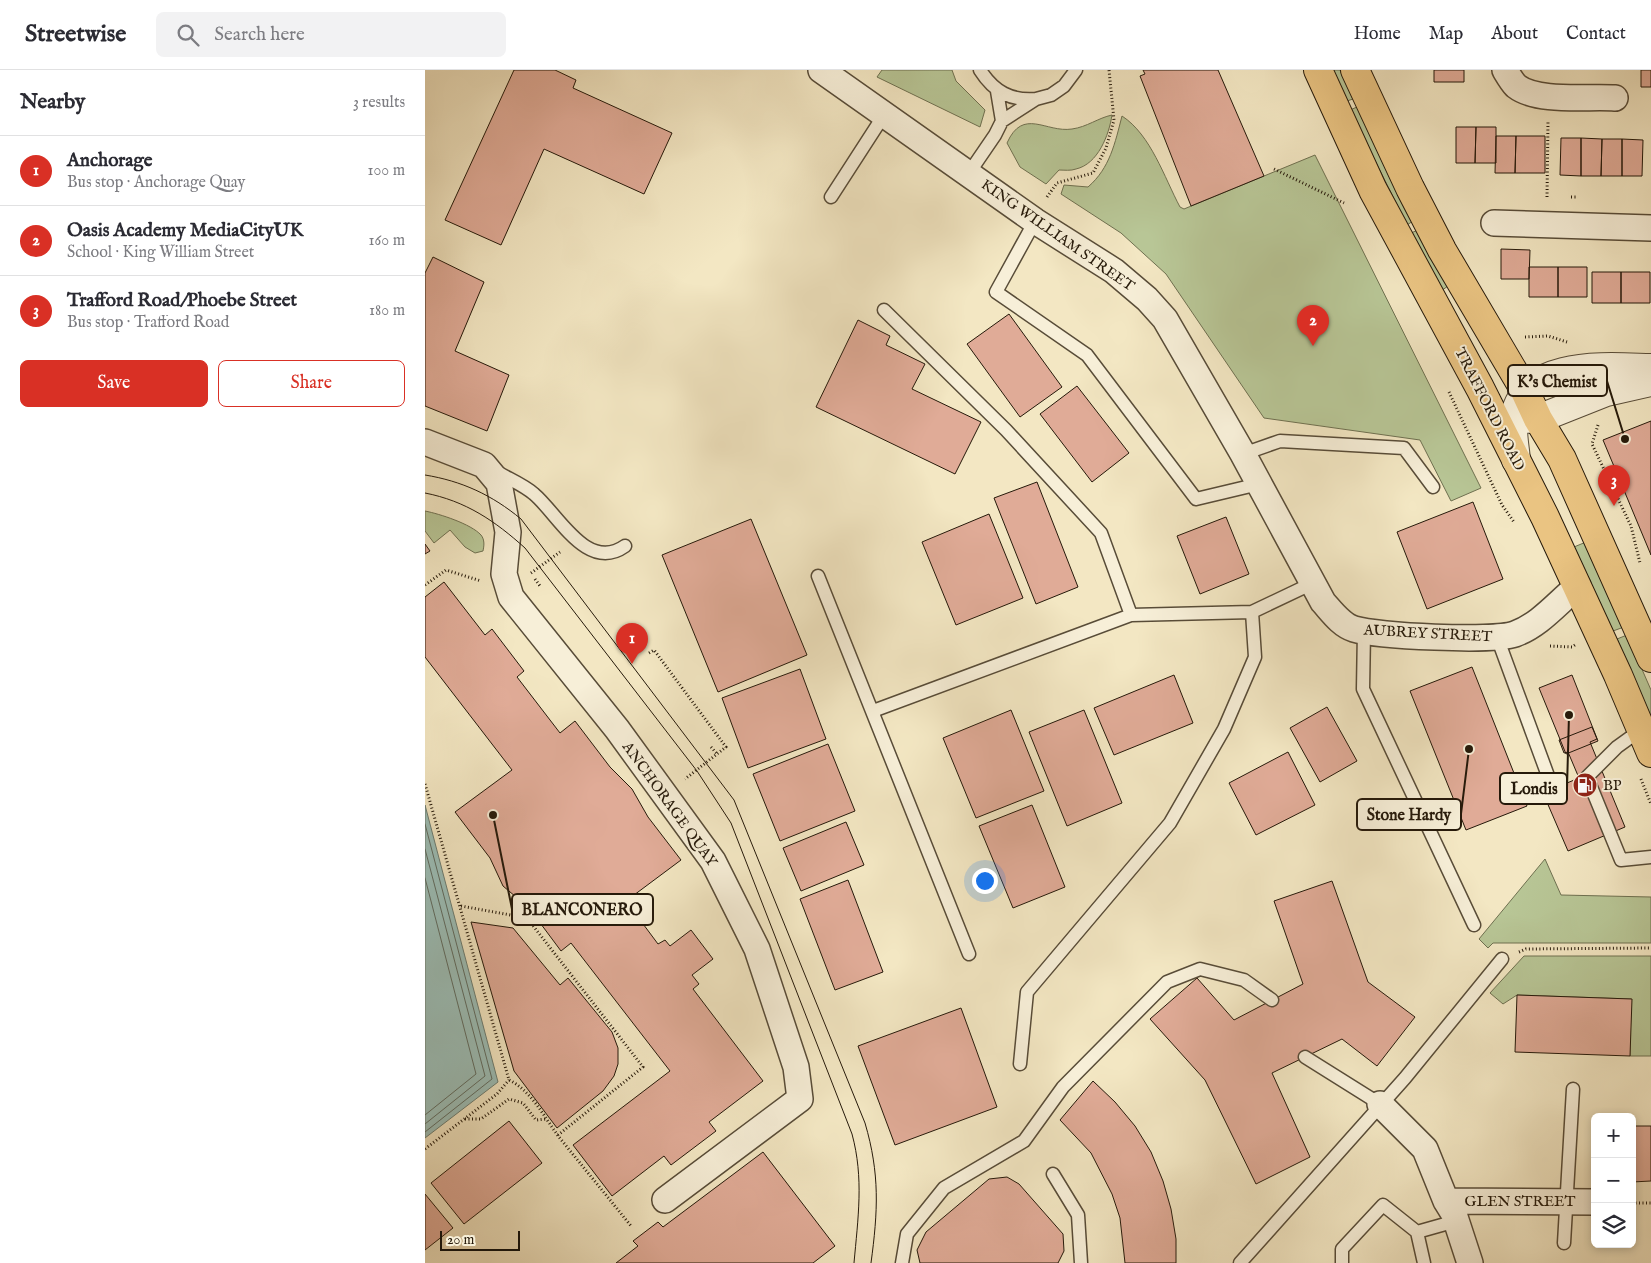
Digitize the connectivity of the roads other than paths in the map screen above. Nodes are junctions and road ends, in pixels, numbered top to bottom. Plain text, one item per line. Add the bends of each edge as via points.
1 (821, 70) edge
2 (980, 70) edge
3 (1076, 70) edge
4 (1318, 70) edge
5 (1355, 70) edge
6 (1505, 70) edge
7 (997, 91) junction
8 (1615, 98) dead end
9 (1037, 99) junction
10 (884, 115) junction
11 (1002, 121) junction
12 (969, 173) junction
13 (831, 197) dead end
14 (1033, 219) junction
15 (1494, 223) dead end
16 (1651, 228) edge
17 (884, 310) dead end
18 (1651, 368) edge
19 (1651, 382) edge
20 (1525, 390) junction
21 (1514, 416) junction
22 (425, 442) edge
23 (1243, 454) junction
24 (484, 465) junction
25 (1259, 484) junction
26 (1433, 487) dead end
27 (625, 546) dead end
28 (818, 576) dead end
29 (1313, 584) junction
30 (1578, 586) junction
31 (1252, 612) junction
32 (1131, 615) junction
33 (1376, 632) junction
34 (1497, 637) junction
35 (1651, 658) edge
36 (873, 711) junction
37 (1646, 741) edge
38 (1551, 784) dead end
39 (1651, 857) edge
40 (1474, 925) dead end
41 (969, 954) dead end
42 (1502, 959) road end
43 (1272, 1000) dead end
44 (1305, 1057) dead end
45 (1020, 1064) dead end
46 (1573, 1089) dead end
47 (1380, 1104) junction
48 (1053, 1174) dead end
49 (665, 1200) dead end
50 (1568, 1202) junction
51 (1591, 1202) edge
52 (1451, 1211) junction
53 (1417, 1232) junction
54 (1564, 1244) dead end
55 (902, 1263) edge
56 (1081, 1263) edge
57 (1240, 1263) edge
58 (1342, 1263) edge
59 (1424, 1263) edge
60 (1470, 1263) edge

1 - 10 street, KING WILLIAM STREET
2 - 7 lane
3 - 9 lane via 1064,86
4 - 21 highway, TRAFFORD ROAD via 1373,190
5 - 20 highway, TRAFFORD ROAD via 1442,250
6 - 8 street via 1516,86 1537,94
7 - 9 lane via 1023,100
7 - 11 lane
9 - 11 lane
10 - 12 street, KING WILLIAM STREET
10 - 13 lane
11 - 12 lane
12 - 14 street, KING WILLIAM STREET
14 - 23 street, KING WILLIAM STREET via 1114,271 1159,313
14 - 25 lane via 996,292 1087,355 1196,499
15 - 16 street
17 - 32 lane via 1006,430 1101,533
18 - 20 street via 1561,370
19 - 21 street
20 - 21 highway, TRAFFORD ROAD
21 - 30 highway, TRAFFORD ROAD via 1516,460
21 - 35 highway, TRAFFORD ROAD via 1562,459
22 - 24 street
23 - 25 street, KING WILLIAM STREET
23 - 26 lane via 1280,441 1404,448
24 - 27 lane via 533,492 576,540 596,552 615,553
24 - 49 street, ANCHORAGE QUAY via 499,483 505,506 504,574 511,596 617,729 713,861 757,949 796,1068 800,1099
25 - 29 street, KING WILLIAM STREET
28 - 36 lane
29 - 31 lane
29 - 33 street, AUBREY STREET via 1337,618 1353,628
30 - 34 street, AUBREY STREET via 1541,619 1514,634
30 - 37 highway, TRAFFORD ROAD
31 - 32 lane
31 - 45 lane via 1255,657 1224,729 1170,822 1027,992
32 - 36 lane
33 - 34 street, AUBREY STREET
33 - 40 lane via 1363,689
34 - 38 lane
36 - 41 lane
37 - 39 lane via 1617,747 1587,777 1621,860
42 - 47 lane
43 - 55 lane via 1244,980 1201,969 1167,982 1063,1087 1024,1141 944,1188 907,1234
44 - 47 lane
46 - 50 lane
47 - 52 street via 1425,1149
47 - 57 lane
48 - 56 lane via 1078,1215
50 - 51 street, GLEN STREET
50 - 52 street, GLEN STREET
50 - 54 lane
52 - 53 lane
52 - 60 street
53 - 58 lane via 1383,1205 1342,1249
53 - 59 lane

